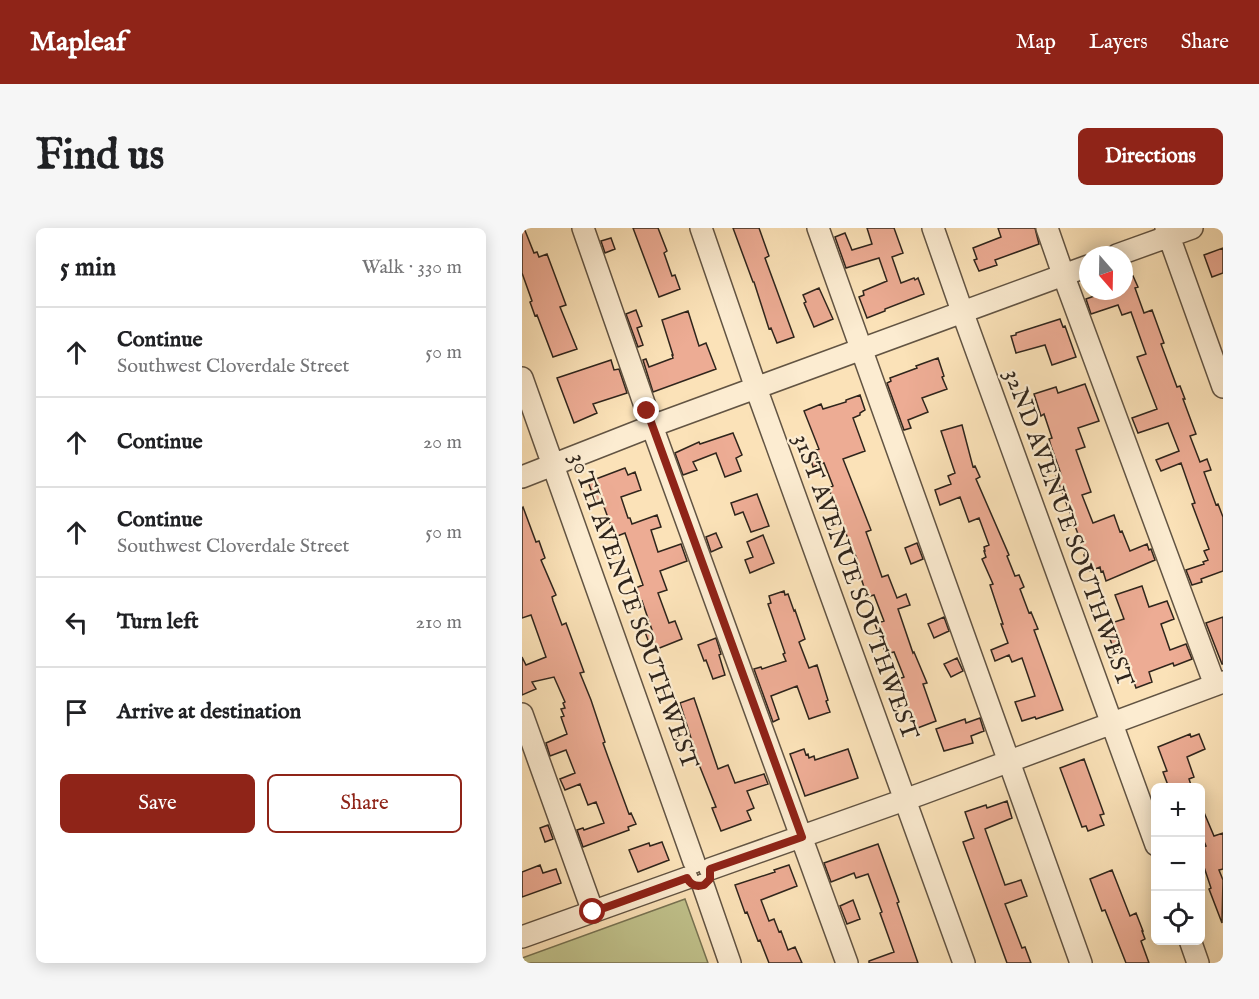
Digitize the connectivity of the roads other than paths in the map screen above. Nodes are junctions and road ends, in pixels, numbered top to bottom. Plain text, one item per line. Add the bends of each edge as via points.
1 (583, 228) edge
2 (701, 228) edge
3 (818, 228) edge
4 (933, 228) edge
5 (1047, 228) edge
6 (1192, 228) edge
7 (1167, 232) edge
8 (1133, 248) edge
9 (1079, 269) edge
10 (1063, 274) junction
11 (962, 311) junction
12 (861, 349) junction
13 (522, 378) edge
14 (1223, 387) edge
15 (756, 388) junction
16 (652, 426) junction
17 (553, 465) junction
18 (522, 477) edge
19 (1219, 684) edge
20 (522, 714) edge
21 (1112, 723) junction
22 (1008, 761) junction
23 (905, 800) junction
24 (802, 837) junction
25 (1152, 837) edge
26 (699, 874) junction
27 (593, 912) junction
28 (522, 937) edge
29 (1192, 945) edge
30 (730, 963) edge
31 (848, 963) edge
32 (964, 963) edge
33 (1081, 963) edge
34 (1198, 963) edge

1 - 16 street
2 - 15 street, 31ST AVENUE SOUTHWEST
3 - 12 street
4 - 11 street, 32ND AVENUE SOUTHWEST
5 - 10 street
6 - 7 street
7 - 8 street
7 - 14 street
9 - 10 street
10 - 11 street
10 - 19 street
11 - 12 street
11 - 21 street, 32ND AVENUE SOUTHWEST
12 - 15 street
12 - 22 street
13 - 17 street, 30TH AVENUE SOUTHWEST
15 - 16 street
15 - 23 street, 31ST AVENUE SOUTHWEST
16 - 17 street
16 - 24 street
17 - 18 street
17 - 26 street, 30TH AVENUE SOUTHWEST
19 - 21 street
20 - 27 street
21 - 22 street
21 - 25 street, 32ND AVENUE SOUTHWEST
22 - 23 street
22 - 33 street
23 - 24 street
23 - 32 street, 31ST AVENUE SOUTHWEST
24 - 26 street
24 - 31 street
26 - 27 street
26 - 30 street, 30TH AVENUE SOUTHWEST
27 - 28 street
29 - 34 street

